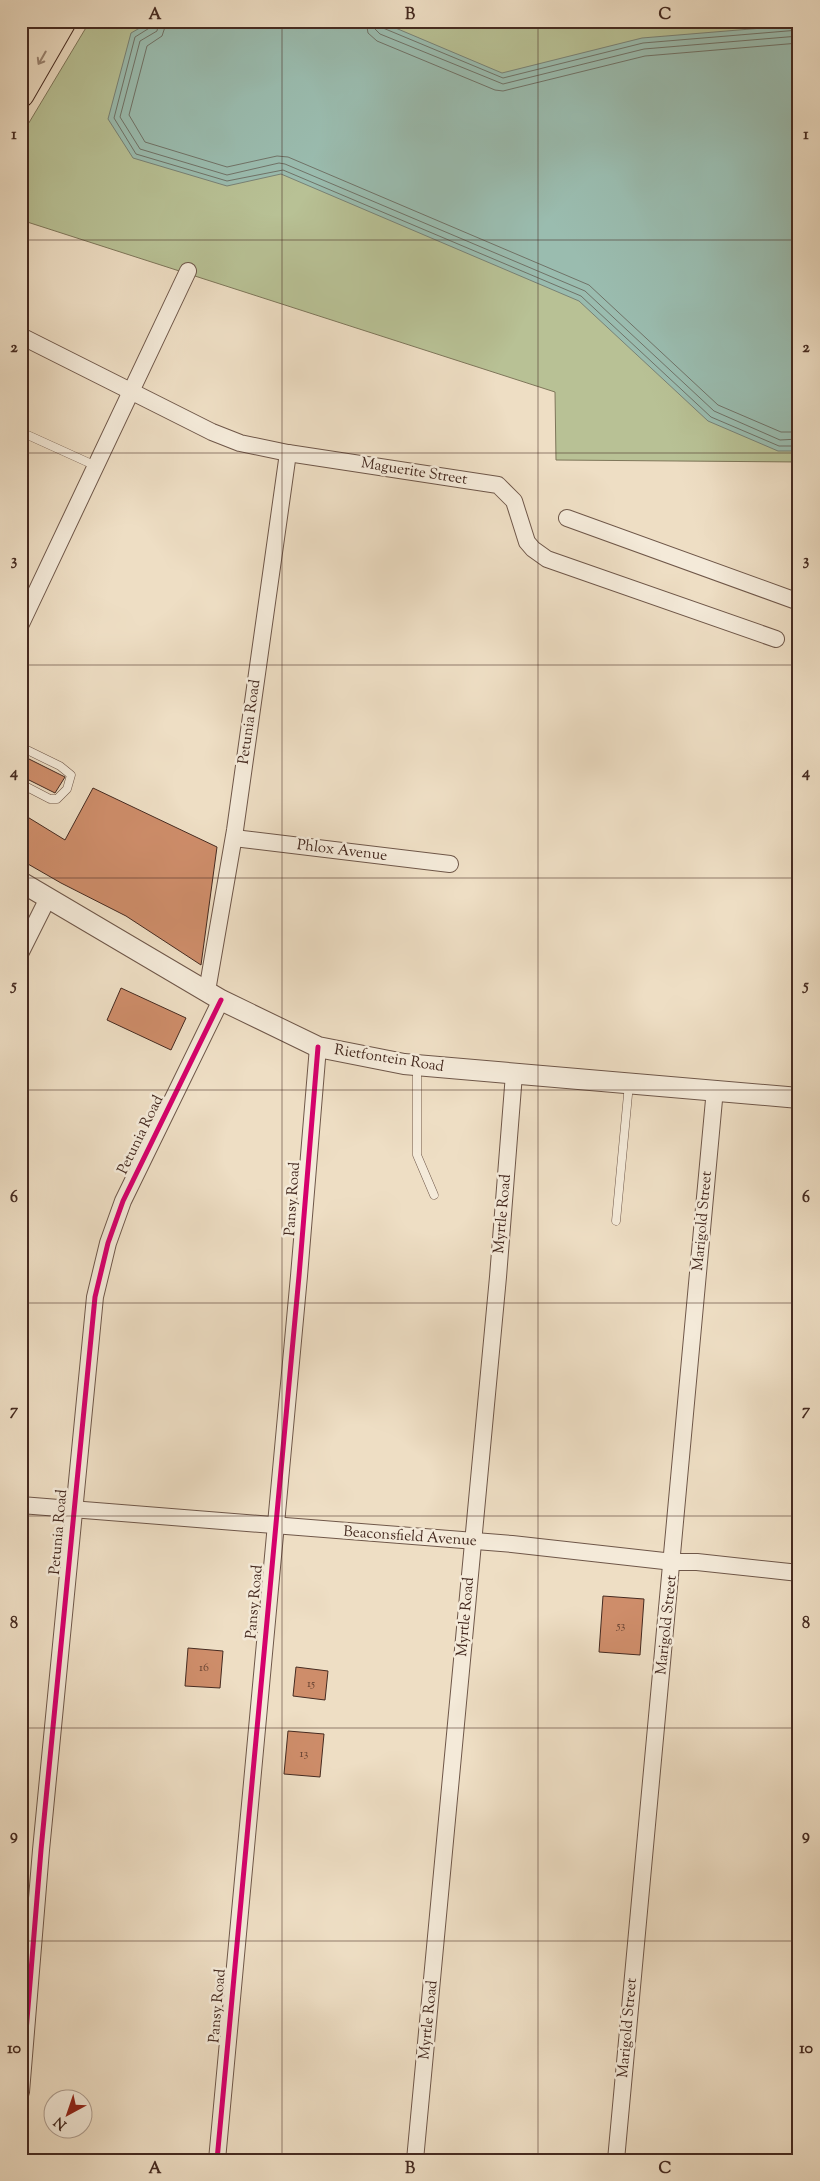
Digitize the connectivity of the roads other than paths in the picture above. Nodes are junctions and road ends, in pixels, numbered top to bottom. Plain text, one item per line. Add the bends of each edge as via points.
1 (36, 21) edge
2 (63, 21) edge
3 (21, 51) edge
4 (21, 94) edge
5 (188, 271) dead end
6 (21, 336) edge
7 (131, 392) junction
8 (21, 432) edge
9 (288, 453) junction
10 (96, 466) junction
11 (567, 518) dead end
12 (799, 602) edge
13 (21, 624) edge
14 (776, 639) dead end
15 (21, 747) edge
16 (24, 786) dead end
17 (234, 838) junction
18 (450, 864) dead end
19 (21, 882) edge
20 (48, 898) junction
21 (21, 952) edge
22 (214, 996) junction
23 (318, 1047) junction
24 (417, 1065) junction
25 (514, 1074) junction
26 (629, 1083) junction
27 (715, 1089) junction
28 (799, 1098) edge
29 (434, 1195) dead end
30 (616, 1221) dead end
31 (21, 1505) edge
32 (73, 1509) junction
33 (275, 1525) junction
34 (473, 1542) junction
35 (673, 1562) junction
36 (799, 1573) edge
37 (21, 2092) edge
38 (217, 2160) edge
39 (416, 2160) edge
40 (616, 2160) edge

1 - 3 main road
2 -> 4 main road
5 - 7 street
6 - 7 street, Maguerite Street
7 - 9 street, Maguerite Street via 240,443
7 - 10 street
8 - 10 lane
9 - 14 street, Maguerite Street via 498,485 514,501 527,542 547,559
9 - 17 street, Petunia Road
10 - 13 street
11 - 12 street
15 - 16 lane via 67,770 71,776 66,789 57,798 50,799
17 - 18 street, Phlox Avenue
17 - 22 street, Petunia Road
19 - 20 street, Rietfontein Road
20 - 21 street
20 - 22 street, Rietfontein Road
22 - 23 street, Rietfontein Road
22 - 32 street, Petunia Road via 123,1201 108,1243 95,1297
23 - 24 street, Rietfontein Road
23 - 33 street, Pansy Road
24 - 25 street, Rietfontein Road
24 - 29 lane via 417,1155
25 - 26 street, Rietfontein Road
25 - 34 street, Myrtle Road
26 - 27 street, Rietfontein Road
26 - 30 lane
27 - 28 street, Rietfontein Road
27 - 35 street, Marigold Street
31 - 32 street, Beaconsfield Avenue
32 - 33 street, Beaconsfield Avenue
32 - 37 street, Petunia Road via 40,1850
33 - 34 street, Beaconsfield Avenue
33 - 38 street, Pansy Road
34 - 35 street, Beaconsfield Avenue
34 - 39 street, Myrtle Road
35 - 36 street, Beaconsfield Avenue
35 - 40 street, Marigold Street

